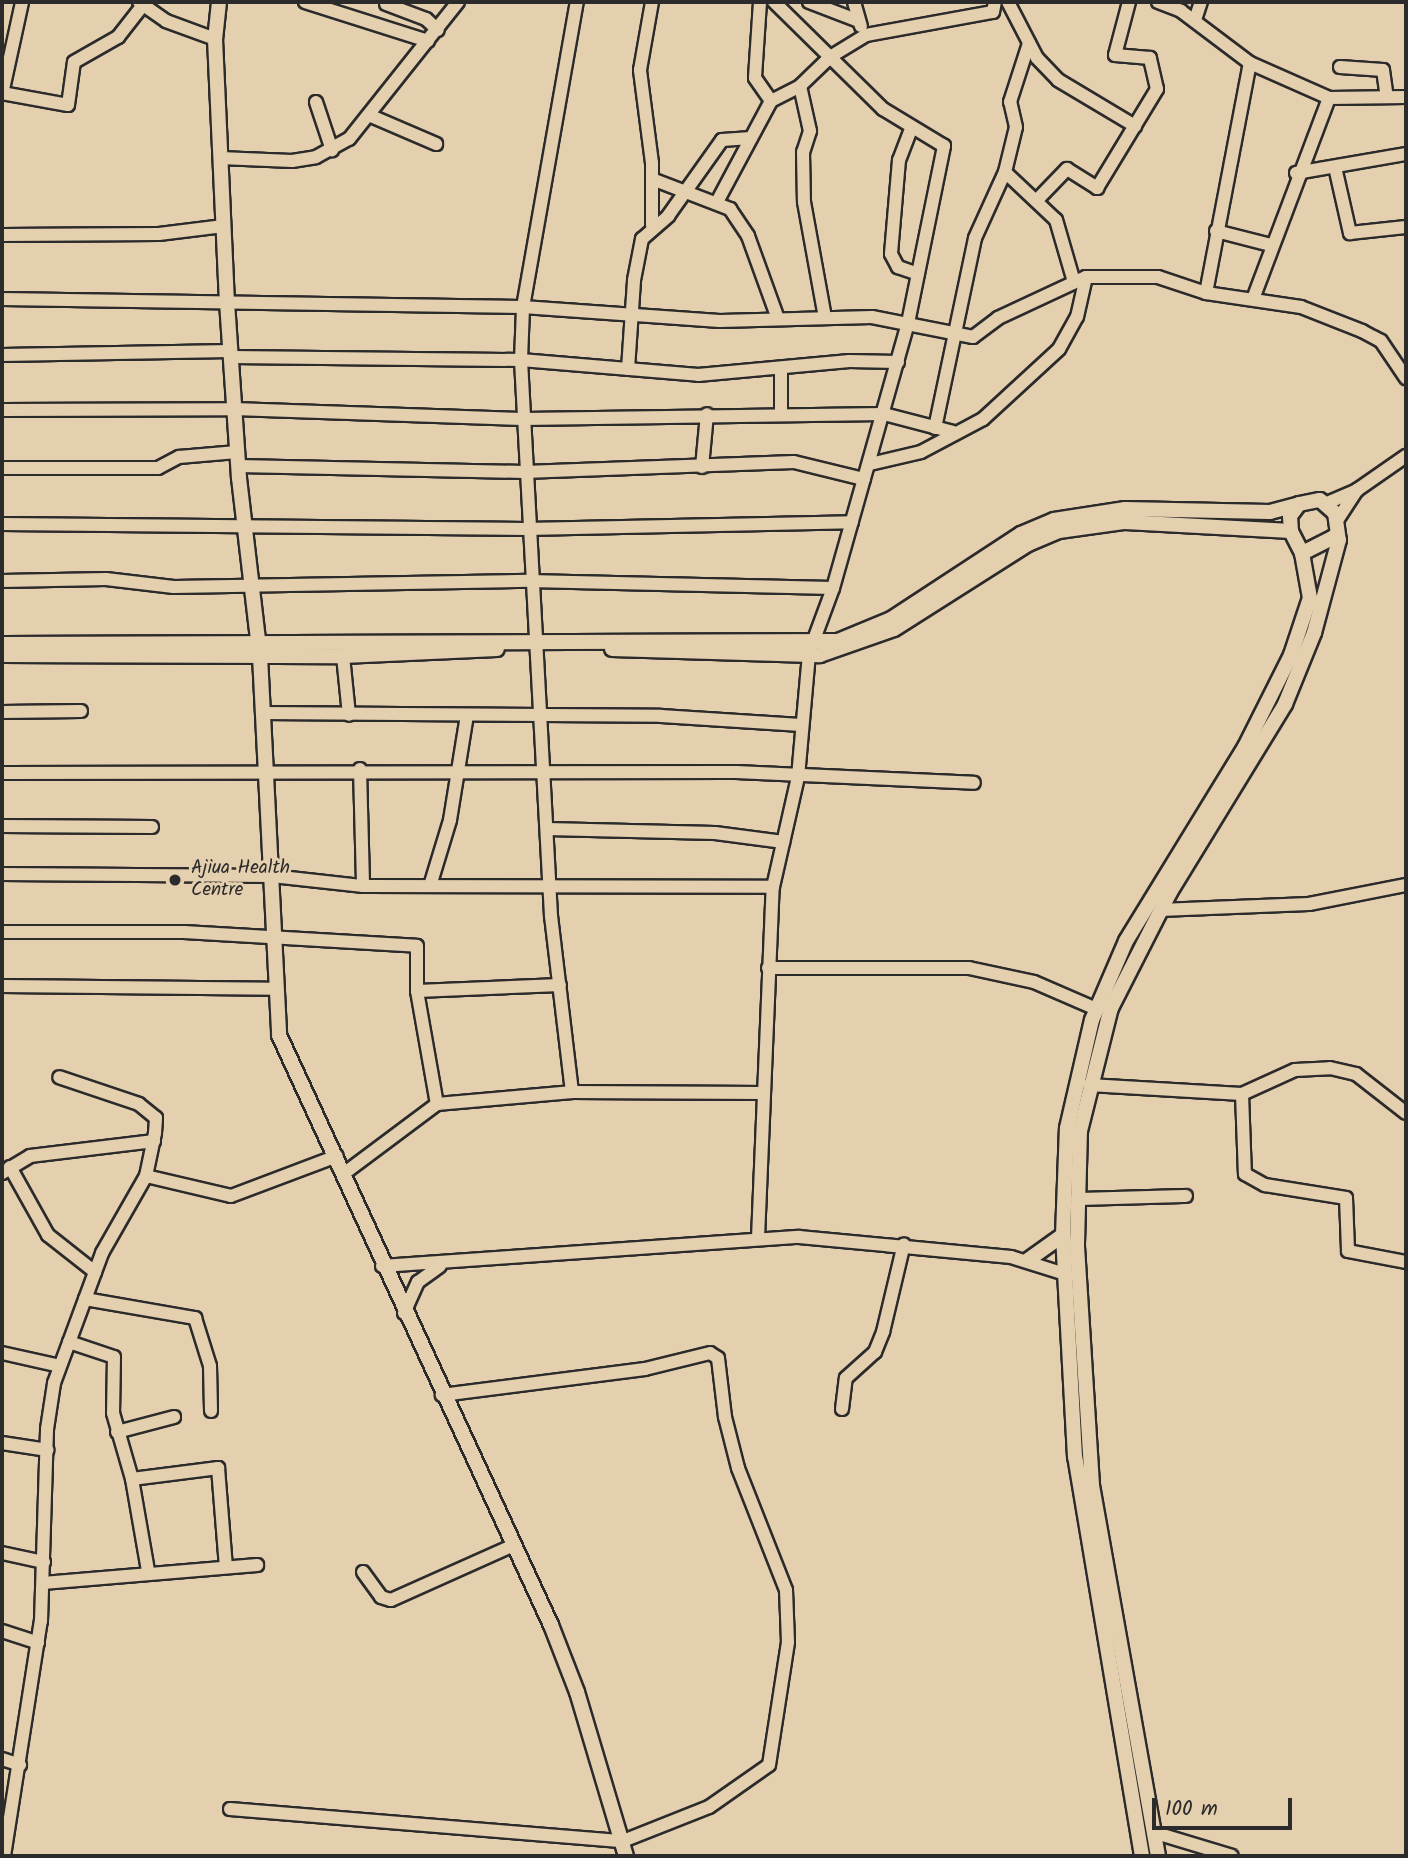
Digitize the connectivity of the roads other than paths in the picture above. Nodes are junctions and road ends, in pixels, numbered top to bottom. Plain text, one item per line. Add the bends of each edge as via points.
1 (22, 2) edge
2 (219, 2) edge
3 (305, 2) edge
4 (458, 2) edge
5 (577, 2) edge
6 (652, 2) edge
7 (760, 2) edge
8 (774, 2) edge
9 (809, 2) edge
10 (854, 2) edge
11 (995, 2) edge
12 (1008, 2) edge
13 (1129, 2) edge
14 (1158, 2) edge
15 (1201, 2) edge
16 (141, 3) edge
17 (386, 4) dead end
18 (1195, 20) junction
19 (859, 21) junction
20 (438, 30) junction
21 (866, 35) junction
22 (215, 39) junction
23 (428, 41) junction
24 (1028, 43) junction
25 (830, 57) junction
26 (1250, 63) junction
27 (1340, 67) dead end
28 (800, 86) junction
29 (2, 93) edge
30 (1387, 97) junction
31 (1406, 97) edge
32 (1329, 98) junction
33 (771, 100) junction
34 (316, 102) dead end
35 (371, 116) junction
36 (1135, 126) junction
37 (911, 129) junction
38 (751, 138) junction
39 (436, 144) dead end
40 (332, 150) junction
41 (1406, 154) edge
42 (220, 158) junction
43 (1335, 167) junction
44 (1005, 172) junction
45 (1296, 173) junction
46 (652, 179) junction
47 (687, 191) junction
48 (1038, 199) junction
49 (717, 202) junction
50 (224, 226) junction
51 (652, 226) junction
52 (1406, 227) edge
53 (1216, 231) junction
54 (2, 234) edge
55 (1271, 245) junction
56 (918, 274) junction
57 (1080, 280) junction
58 (1206, 293) junction
59 (2, 299) edge
60 (1253, 299) junction
61 (227, 302) junction
62 (523, 307) junction
63 (632, 318) junction
64 (825, 318) junction
65 (778, 320) junction
66 (908, 323) junction
67 (956, 333) junction
68 (231, 354) junction
69 (2, 355) edge
70 (521, 360) junction
71 (898, 362) junction
72 (628, 369) junction
73 (781, 369) junction
74 (1406, 378) edge
75 (234, 409) junction
76 (2, 410) edge
77 (781, 413) junction
78 (707, 414) junction
79 (884, 414) junction
80 (523, 419) junction
81 (935, 428) junction
82 (953, 432) junction
83 (1406, 456) edge
84 (238, 459) junction
85 (870, 464) junction
86 (702, 467) junction
87 (2, 468) edge
88 (524, 472) junction
89 (864, 479) junction
90 (1357, 490) junction
91 (1326, 503) junction
92 (1299, 504) junction
93 (1338, 519) junction
94 (852, 522) junction
95 (2, 524) edge
96 (244, 525) junction
97 (526, 529) junction
98 (1291, 531) junction
99 (1339, 540) junction
100 (1302, 553) junction
101 (2, 581) edge
102 (529, 581) junction
103 (251, 584) junction
104 (833, 588) junction
105 (812, 638) junction
106 (536, 643) junction
107 (2, 644) edge
108 (260, 651) junction
109 (809, 653) junction
110 (2, 655) edge
111 (343, 656) junction
112 (81, 711) dead end
113 (2, 712) edge
114 (262, 713) junction
115 (348, 715) junction
116 (467, 715) junction
117 (539, 718) junction
118 (800, 725) junction
119 (360, 769) junction
120 (264, 770) junction
121 (458, 772) junction
122 (2, 773) edge
123 (543, 773) junction
124 (798, 777) junction
125 (974, 783) dead end
126 (2, 826) edge
127 (152, 827) dead end
128 (547, 829) junction
129 (783, 842) junction
130 (2, 874) edge
131 (272, 876) junction
132 (363, 886) junction
133 (430, 886) junction
134 (1406, 886) edge
135 (550, 887) junction
136 (773, 887) junction
137 (1160, 911) junction
138 (2, 932) edge
139 (274, 936) junction
140 (768, 968) junction
141 (560, 985) junction
142 (2, 986) edge
143 (275, 989) junction
144 (417, 990) junction
145 (1096, 1009) junction
146 (59, 1077) dead end
147 (1089, 1085) junction
148 (572, 1093) junction
149 (764, 1093) junction
150 (1242, 1094) junction
151 (437, 1104) junction
152 (1406, 1113) edge
153 (154, 1141) junction
154 (337, 1156) junction
155 (6, 1170) edge
156 (346, 1172) junction
157 (146, 1176) junction
158 (1186, 1196) dead end
159 (1077, 1199) junction
160 (1063, 1235) junction
161 (758, 1238) junction
162 (904, 1244) junction
163 (1028, 1260) junction
164 (1406, 1262) edge
165 (443, 1264) junction
166 (382, 1266) junction
167 (95, 1272) junction
168 (1065, 1275) junction
169 (85, 1299) junction
170 (404, 1312) junction
171 (69, 1342) junction
172 (2, 1353) edge
173 (60, 1366) junction
174 (442, 1395) junction
175 (842, 1409) dead end
176 (211, 1411) dead end
177 (174, 1417) dead end
178 (117, 1432) junction
179 (2, 1443) edge
180 (47, 1450) junction
181 (132, 1479) junction
182 (514, 1545) junction
183 (2, 1553) edge
184 (44, 1562) junction
185 (257, 1565) dead end
186 (226, 1567) junction
187 (148, 1571) junction
188 (363, 1572) dead end
189 (43, 1583) junction
190 (2, 1631) edge
191 (38, 1643) junction
192 (2, 1759) edge
193 (20, 1765) junction
194 (230, 1809) dead end
195 (6, 1814) edge
196 (1156, 1833) junction
197 (623, 1841) junction
198 (4, 1856) edge
199 (625, 1856) edge
200 (1142, 1856) edge
201 (1158, 1856) edge
202 (1232, 1856) edge

1 - 29 street
2 - 22 main road
3 - 23 street
4 - 20 street
5 - 62 street
6 - 46 street via 640,70
7 - 33 street via 755,78
8 - 25 street
9 - 19 street
10 - 19 street
11 - 21 street via 993,12
12 - 24 street
13 - 36 street via 1115,55 1150,58 1157,89
14 - 18 street
15 - 18 street
16 - 22 street via 180,28
16 - 29 street via 118,37 74,62 68,105
17 - 20 street via 426,19
18 - 26 street
19 - 21 street
20 - 23 street
21 - 25 street
22 - 42 main road
23 - 35 street
24 - 36 street via 1058,80
24 - 44 street via 1012,95 1016,127
25 - 28 street
25 - 37 street
26 - 32 street
26 - 53 street
27 - 30 street via 1383,71
28 - 33 street
28 - 64 street via 810,131 803,152 804,202
30 - 31 street
30 - 32 street
32 - 45 street
33 - 38 street
34 - 40 street
35 - 39 street
35 - 40 street
36 - 48 street via 1097,188 1067,169
37 - 56 street via 899,160 891,254 898,267
37 - 56 street via 944,146
38 - 47 street via 722,140
38 - 49 street
40 - 42 street via 292,161
41 - 43 street
42 - 50 main road
43 - 45 street
43 - 52 street via 1350,233
44 - 48 street
44 - 67 street via 975,238
45 - 55 street
46 - 47 street
46 - 51 street
47 - 49 street
47 - 51 street via 668,216
48 - 57 street via 1056,220
49 - 65 street via 730,209 748,236
50 - 54 street via 159,234
50 - 61 main road
51 - 63 street via 637,258
53 - 55 street
53 - 58 street
55 - 60 street
56 - 66 street
57 - 58 street via 1158,277
57 - 67 street via 998,318 976,336
57 - 82 street via 1077,317 1059,349 983,419
58 - 60 street
59 - 61 street
60 - 74 street via 1301,307 1373,336
61 - 62 street
61 - 68 main road
62 - 63 street
62 - 70 street
63 - 65 street
63 - 72 street
64 - 65 street
64 - 66 street
66 - 67 street
66 - 71 street
67 - 81 street
68 - 69 street
68 - 70 street
68 - 75 main road
70 - 72 street
70 - 80 street
71 - 73 street
71 - 79 street
72 - 73 street via 698,375
73 - 77 street
75 - 76 street
75 - 80 street
75 - 84 main road
77 - 78 street
77 - 79 street
78 - 80 street
78 - 86 street
79 - 81 street
79 - 85 street
80 - 88 street
81 - 82 street
82 - 85 street via 921,452
83 - 90 street
84 - 87 street via 178,457 158,468
84 - 88 street
84 - 96 main road
85 - 89 street
86 - 88 street
86 - 89 street via 808,463
88 - 97 street
89 - 94 street
90 - 91 street
90 - 93 street
91 - 92 main road
91 - 93 main road
92 - 98 main road via 1290,516
92 - 105 main road via 1270,512 1125,509 1054,520 1021,534 865,632 838,641
93 - 99 main road
94 - 97 street
94 - 104 street
95 - 96 street
96 - 97 street
96 - 103 main road
97 - 102 street
98 - 100 main road
98 - 109 main road via 1125,522 1059,531 1028,544 894,629 841,651
99 - 100 main road
99 - 137 main road via 1314,633 1286,704
100 - 145 main road via 1310,598 1272,699 1126,941
101 - 103 street
102 - 103 street
102 - 104 street
102 - 106 street
103 - 108 main road
104 - 105 street
105 - 106 main road
105 - 109 street
106 - 108 main road
106 - 109 main road
106 - 111 main road
106 - 117 street
107 - 108 main road
108 - 110 main road
108 - 111 main road
108 - 114 main road
109 - 118 street
111 - 115 street
112 - 113 street
114 - 115 street
114 - 120 main road
115 - 116 street
116 - 117 street
116 - 121 street
117 - 118 street via 661,716
117 - 123 street
118 - 124 street
119 - 120 street
119 - 121 street
119 - 132 street
120 - 122 street
120 - 131 main road
121 - 123 street
121 - 133 street
123 - 124 street
123 - 128 street
124 - 125 street
124 - 129 street
126 - 127 street
128 - 129 street via 706,832
128 - 135 street
129 - 136 street
130 - 131 street
131 - 132 street
131 - 139 main road
132 - 133 street
133 - 135 street
134 - 137 street via 1309,904
135 - 136 street
135 - 141 street
136 - 140 street
137 - 147 main road via 1111,1008
138 - 139 street
139 - 143 main road
139 - 144 street via 418,946
140 - 145 street via 969,968 1034,982
140 - 149 street
141 - 144 street
141 - 148 street
142 - 143 street
143 - 154 main road via 279,1035 290,1069
144 - 151 street
145 - 160 main road via 1067,1128
146 - 153 street via 148,1109 156,1118
147 - 150 street
147 - 159 main road via 1080,1131
148 - 149 street
148 - 151 street
149 - 161 street
150 - 152 street via 1295,1070 1330,1068 1356,1074
150 - 164 street via 1245,1174 1265,1185 1346,1198 1348,1251
151 - 156 street
153 - 155 street via 30,1156
153 - 157 street
154 - 156 main road
154 - 157 street via 231,1196
155 - 167 street via 48,1236
156 - 166 main road
157 - 167 street
158 - 159 street
159 - 196 main road via 1092,1485
160 - 163 main road
160 - 168 main road
161 - 162 street
161 - 165 street
162 - 163 street
162 - 175 street via 883,1332 875,1352 846,1378
163 - 168 street
165 - 166 street
165 - 170 street via 418,1282
166 - 170 main road
167 - 169 street
168 - 200 main road via 1082,1521
169 - 171 street
169 - 176 street via 195,1318 209,1358
170 - 174 main road
171 - 173 street
171 - 178 street via 113,1355
172 - 173 street
173 - 180 street
174 - 182 main road
174 - 197 street via 645,1369 710,1353 718,1358 724,1417 738,1468 786,1590 788,1642 769,1765 709,1807
177 - 178 street
178 - 181 street
179 - 180 street
180 - 184 street
181 - 186 street via 218,1468
181 - 187 street
182 - 188 street via 391,1600 381,1597
182 - 197 main road via 569,1669
183 - 184 street
184 - 189 street
185 - 186 street
186 - 187 street
187 - 189 street
189 - 191 street
190 - 191 street
191 - 193 street
192 - 193 street
193 - 195 street
194 - 197 street
195 - 198 street
196 - 201 main road
196 - 202 street
197 - 199 main road

